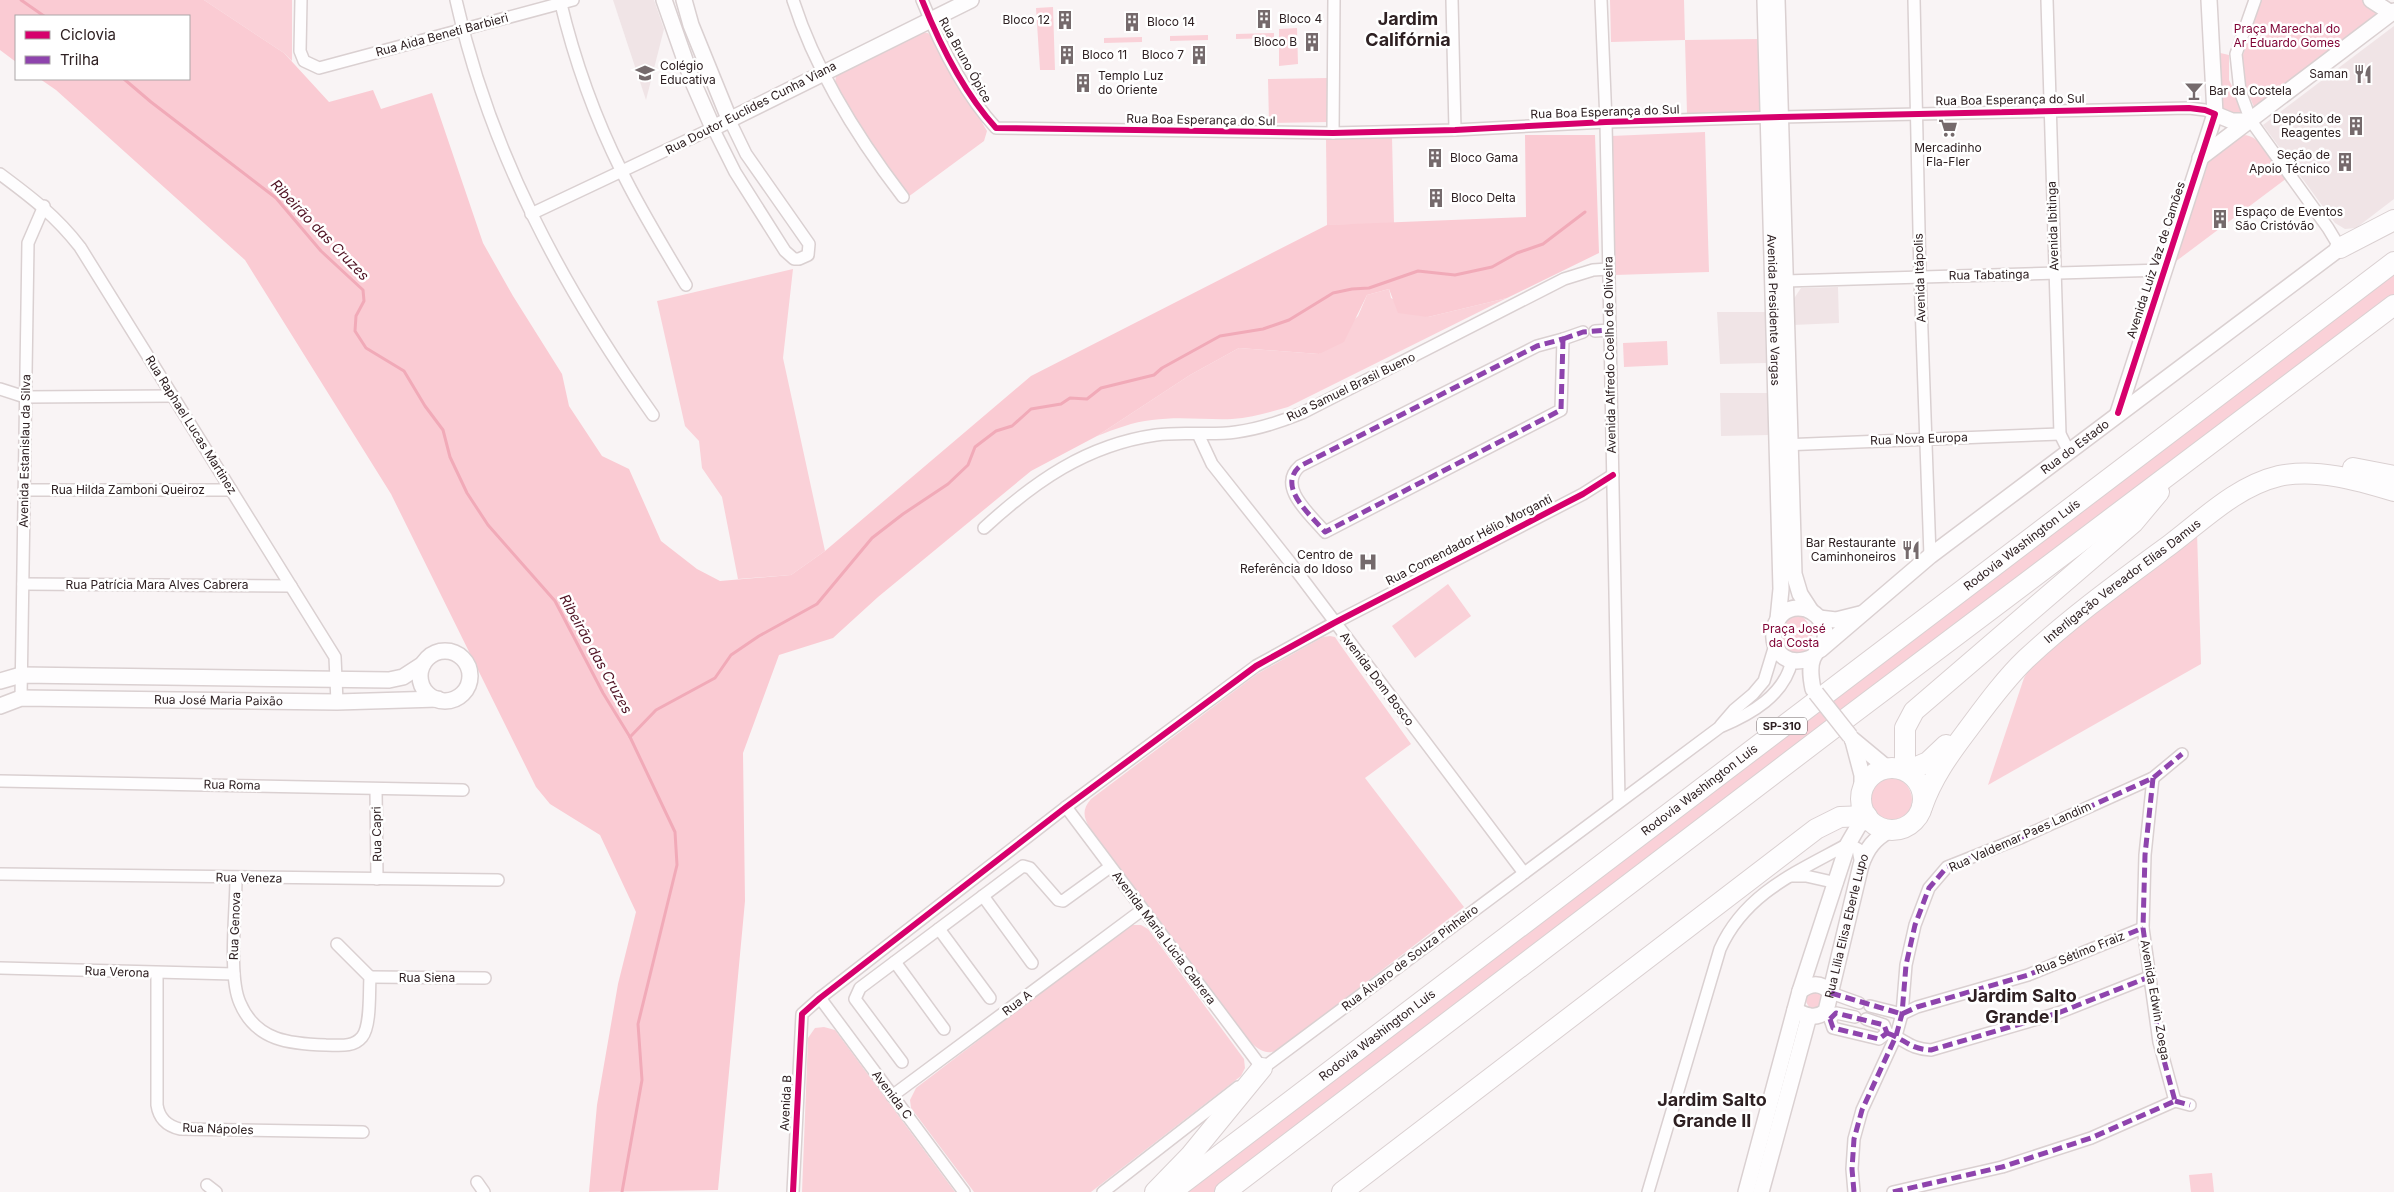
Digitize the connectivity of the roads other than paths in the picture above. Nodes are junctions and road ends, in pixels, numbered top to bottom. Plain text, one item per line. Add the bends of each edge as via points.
1 (301, 0) edge
2 (456, 0) edge
3 (574, 0) edge
4 (664, 0) edge
5 (684, 0) edge
6 (793, 0) edge
7 (922, 0) edge
8 (970, 0) edge
9 (1334, 0) edge
10 (1452, 0) edge
11 (1601, 0) edge
12 (1765, 0) edge
13 (1777, 0) edge
14 (1914, 0) edge
15 (2047, 0) edge
16 (2209, 0) edge
17 (2255, 0) edge
18 (2371, 0) edge
19 (560, 2) edge
20 (2393, 12) edge
21 (930, 19) junction
22 (463, 31) junction
23 (823, 72) junction
24 (2050, 110) junction
25 (1915, 113) junction
26 (2215, 114) junction
27 (1774, 117) junction
28 (730, 120) junction
29 (2251, 121) junction
30 (1606, 122) junction
31 (713, 128) junction
32 (996, 128) joint
33 (1455, 130) junction
34 (1333, 133) junction
35 (2200, 158) junction
36 (622, 172) junction
37 (0, 174) edge
38 (903, 197) dead end
39 (44, 206) junction
40 (531, 214) junction
41 (2394, 220) edge
42 (2340, 248) junction
43 (2394, 262) edge
44 (1608, 270) junction
45 (2164, 270) junction
46 (2054, 274) junction
47 (1920, 276) junction
48 (1785, 281) junction
49 (686, 285) dead end
50 (2394, 305) edge
51 (1610, 330) junction
52 (1595, 331) dead end
53 (1583, 332) dead end
54 (1563, 339) junction
55 (0, 389) edge
56 (173, 396) junction
57 (26, 397) junction
58 (2118, 413) junction
59 (653, 415) dead end
60 (1198, 434) junction
61 (2060, 434) junction
62 (1926, 438) junction
63 (1783, 445) junction
64 (2068, 450) junction
65 (2183, 464) junction
66 (1613, 475) junction
67 (2394, 476) edge
68 (24, 490) junction
69 (231, 490) junction
70 (2394, 491) edge
71 (984, 528) dead end
72 (1930, 556) junction
73 (23, 584) junction
74 (291, 586) junction
75 (1862, 614) junction
76 (1815, 615) junction
77 (1778, 619) junction
78 (1334, 623) junction
79 (1775, 645) junction
80 (1817, 654) junction
81 (1794, 661) junction
82 (423, 664) junction
83 (21, 675) junction
84 (336, 680) junction
85 (0, 681) edge
86 (1814, 691) junction
87 (21, 698) junction
88 (438, 700) junction
89 (337, 702) junction
90 (0, 706) edge
91 (1720, 727) junction
92 (1851, 738) junction
93 (2182, 754) dead end
94 (1899, 770) junction
95 (2154, 778) junction
96 (0, 781) edge
97 (376, 788) junction
98 (463, 790) dead end
99 (1862, 793) junction
100 (1620, 801) junction
101 (1066, 807) junction
102 (1922, 807) junction
103 (1868, 818) junction
104 (1890, 830) junction
105 (1848, 844) junction
106 (1861, 865) junction
107 (1110, 866) junction
108 (1524, 873) junction
109 (0, 874) edge
110 (1789, 876) junction
111 (236, 878) junction
112 (377, 879) junction
113 (498, 880) dead end
114 (1837, 883) junction
115 (983, 896) junction
116 (1142, 910) junction
117 (2143, 928) junction
118 (939, 929) junction
119 (337, 944) dead end
120 (895, 962) junction
121 (1032, 963) dead end
122 (0, 968) edge
123 (157, 974) junction
124 (234, 974) junction
125 (2148, 977) junction
126 (370, 978) junction
127 (485, 978) dead end
128 (1800, 991) junction
129 (1831, 994) junction
130 (820, 998) junction
131 (990, 998) dead end
132 (802, 1014) joint
133 (1902, 1014) junction
134 (1813, 1015) junction
135 (944, 1029) dead end
136 (1891, 1035) junction
137 (902, 1062) dead end
138 (1262, 1068) junction
139 (892, 1096) junction
140 (2175, 1101) junction
141 (2190, 1106) dead end
142 (363, 1132) dead end
143 (1756, 1155) junction
144 (1771, 1159) junction
145 (793, 1192) edge
146 (964, 1192) edge
147 (1102, 1192) edge
148 (1155, 1192) edge
149 (1171, 1192) edge
150 (1225, 1192) edge
151 (1342, 1192) edge
152 (1648, 1192) edge
153 (1746, 1192) edge
154 (1761, 1192) edge
155 (1854, 1192) edge
156 (1893, 1192) edge

1 - 22 street, Rua Aida Beneti Barbieri via 300,51 304,60 319,68
2 - 22 street
3 - 19 street, Rua Aida Beneti Barbieri
4 - 31 street
5 - 28 street
6 - 23 street
7 - 21 street, Rua Bruno Ópice
8 - 21 street, Rua Doutor Euclides Cunha Viana
9 - 34 street
10 - 33 street
11 - 30 street, Avenida Alfredo Coelho de Oliveira
12 - 27 street, Avenida Presidente Vargas
13 - 27 street, Avenida Presidente Vargas
14 - 25 street, Avenida Itápolis
15 - 24 street, Avenida Ibitinga
16 - 26 street
17 - 29 street via 2236,54 2237,81
18 - 20 street
19 - 22 street, Rua Aida Beneti Barbieri
19 - 36 street via 598,118
20 - 29 street
21 - 23 street, Rua Doutor Euclides Cunha Viana
21 - 32 street, Rua Bruno Ópice via 979,110
22 - 40 street via 481,94
23 - 28 street, Rua Doutor Euclides Cunha Viana
23 - 38 street via 852,126
24 - 25 street, Rua Boa Esperança do Sul
24 - 26 street, Rua Boa Esperança do Sul via 2189,108
24 - 46 street, Avenida Ibitinga
25 - 27 street, Rua Boa Esperança do Sul
25 - 47 street, Avenida Itápolis
26 - 29 street, Rua Boa Esperança do Sul via 2232,120
26 - 35 street, Avenida Luiz Vaz de Camões
27 - 30 street, Rua Boa Esperança do Sul
27 - 48 street, Avenida Presidente Vargas
27 - 63 street, Avenida Presidente Vargas
28 - 31 street, Rua Doutor Euclides Cunha Viana
28 - 31 street via 746,154 809,244 808,255 794,259 785,251 735,172
29 - 35 street
29 - 42 street
30 - 33 street, Rua Boa Esperança do Sul
30 - 44 street, Avenida Alfredo Coelho de Oliveira
31 - 36 street, Rua Doutor Euclides Cunha Viana
32 - 34 street, Rua Boa Esperança do Sul
33 - 34 street, Rua Boa Esperança do Sul
35 - 45 street, Avenida Luiz Vaz de Camões
36 - 40 street, Rua Doutor Euclides Cunha Viana
36 - 49 street
37 - 39 street, Rua Raphael Lucas Martinez
39 - 56 street, Rua Raphael Lucas Martinez via 80,247
39 - 57 street, Avenida Estanislau da Silva via 28,243
40 - 59 street via 592,326
41 - 42 highway
42 - 58 street, Rua do Estado
43 - 149 highway, Rodovia Washington Luís / SP-310
44 - 51 street, Avenida Alfredo Coelho de Oliveira
44 - 60 street, Rua Samuel Brasil Bueno via 1585,271 1564,279 1302,413 1268,426
45 - 46 street, Rua Tabatinga
45 - 58 street, Avenida Luiz Vaz de Camões
46 - 47 street, Rua Tabatinga
46 - 61 street, Avenida Ibitinga
47 - 48 street, Rua Tabatinga
47 - 62 street, Avenida Itápolis
48 - 63 street, Avenida Presidente Vargas
50 - 65 highway, SP-310
51 - 52 street
51 - 66 street, Avenida Alfredo Coelho de Oliveira
53 - 54 street
54 - 54 street via 1537,346 1300,466 1290,482 1294,494 1325,532 1561,410
55 - 57 street
56 - 57 street
56 - 69 street, Rua Raphael Lucas Martinez
57 - 68 street, Avenida Estanislau da Silva
58 - 64 street, Rua do Estado
60 - 71 street, Rua Samuel Brasil Bueno via 1158,434 1101,449 1059,468 1012,502
60 - 78 street, Avenida Dom Bosco via 1212,464 1290,561
61 - 62 street, Rua Nova Europa
61 - 64 street, Avenida Ibitinga
62 - 63 street, Rua Nova Europa
62 - 72 street, Avenida Itápolis
63 - 76 street, Avenida Presidente Vargas via 1794,574 1800,594
63 - 77 street, Avenida Presidente Vargas
64 - 72 street, Rua do Estado
65 - 94 highway via 2133,523 1914,711 1905,728
65 - 150 highway, SP-310
66 - 78 street, Rua Comendador Hélio Morganti via 1583,494
66 - 100 street, Avenida Alfredo Coelho de Oliveira
67 - 94 highway, Interligação Vereador Elias Damus via 2314,463 2286,465 2254,474 2195,511 2056,620 2004,670 1940,752 1928,762
68 - 69 street, Rua Hilda Zamboni Queiroz
68 - 73 street, Avenida Estanislau da Silva
69 - 74 street, Rua Raphael Lucas Martinez
70 - 102 highway, Interligação Vereador Elias Damus via 2342,478 2300,474 2280,476 2240,492 2084,608 2025,660 1942,765 1928,788
72 - 75 street, Rua do Estado
73 - 74 street, Rua Patrícia Mara Alves Cabrera
73 - 83 street, Avenida Estanislau da Silva
74 - 84 street, Rua Raphael Lucas Martinez via 335,657
75 - 76 street, Rua do Estado via 1836,620
75 - 80 street, Rua do Estado
76 - 77 street via 1793,609
76 - 80 street via 1825,634
77 - 79 street via 1774,628
78 - 101 street, Rua Comendador Hélio Morganti via 1256,666
78 - 108 street, Avenida Dom Bosco
79 - 81 street via 1779,652
79 - 91 street, Rua Álvaro de Souza Pinheiro via 1764,681
80 - 81 street
80 - 86 street via 1811,677
81 - 86 street
81 - 91 street, Rua Álvaro de Souza Pinheiro via 1785,681 1769,698 1743,717
82 - 84 street, Rua José Maria Paixão via 389,680
82 - 88 street via 422,685
82 - 88 street via 437,652 446,650 463,658 468,666 469,684 464,692 456,698
83 - 84 street, Rua José Maria Paixão
83 - 85 street, Rua José Maria Paixão
83 - 87 street, Avenida Estanislau da Silva
84 - 89 street, Rua Raphael Lucas Martinez
86 - 92 street, bridge
87 - 89 street, Rua José Maria Paixão
87 - 90 street, Rua José Maria Paixão
88 - 89 street, Rua José Maria Paixão
91 - 100 street, Rua Álvaro de Souza Pinheiro
92 - 94 street
92 - 99 street via 1862,775
93 - 95 street, Rua Valdemar Paes Landim
94 - 99 highway via 1873,774
94 - 102 highway via 1915,777 1921,786 1924,796
95 - 117 street, Avenida Edwin Zoega via 2145,855
95 - 133 street, Rua Valdemar Paes Landim via 1947,867 1929,888 1914,926 1906,965
96 - 97 street, Rua Roma
97 - 98 street, Rua Roma
97 - 112 street, Rua Capri
99 - 103 highway via 1863,809
100 - 108 street, Rua Álvaro de Souza Pinheiro
101 - 107 street, Avenida Maria Lúcia Cabrera
101 - 130 street, Rua Comendador Hélio Morganti
102 - 104 highway via 1910,824
103 - 104 highway
103 - 105 street, Rua Lilia Elisa Eberle Lupo via 1859,825
103 - 151 highway via 1840,817 1816,829
104 - 106 street, Rua Lilia Elisa Eberle Lupo via 1870,845
105 - 106 street via 1858,849
105 - 110 street
105 - 114 street, Rua Lilia Elisa Eberle Lupo
106 - 129 street, Rua Lilia Elisa Eberle Lupo
107 - 115 street via 1063,901 1058,900 1027,866
107 - 116 street, Avenida Maria Lúcia Cabrera
108 - 138 street, Rua Álvaro de Souza Pinheiro
109 - 111 street, Rua Veneza
110 - 114 street
110 - 152 street via 1746,907 1730,928 1720,949
111 - 112 street, Rua Veneza
111 - 124 street, Rua Genova
112 - 113 street, Rua Veneza
114 - 128 street, Rua Lilia Elisa Eberle Lupo
115 - 118 street
115 - 121 street
116 - 138 street, Avenida Maria Lúcia Cabrera
116 - 139 street, Rua A
117 - 125 street, Avenida Edwin Zoega
117 - 133 street, Rua Sétimo Fraiz via 2028,975
118 - 120 street
118 - 131 street
119 - 126 street
120 - 135 street
120 - 137 street via 860,988 856,999
122 - 123 street, Rua Verona
123 - 124 street, Rua Verona
123 - 142 street, Rua Nápoles via 157,1105 159,1114 168,1124 180,1129
124 - 126 street, Rua Genova via 236,996 254,1024 277,1039 302,1044 346,1045 360,1039 367,1025
125 - 136 street via 2058,1013 1931,1050 1909,1046
125 - 140 street, Avenida Edwin Zoega via 2159,1042
126 - 127 street, Rua Siena
128 - 129 street via 1815,984
128 - 134 street
129 - 133 street
129 - 134 street, Rua Lilia Elisa Eberle Lupo via 1826,1011
130 - 132 street, Rua Comendador Hélio Morganti
130 - 139 street, Avenida C
132 - 145 street, Avenida B
133 - 136 street, Rua Valdemar Paes Landim
134 - 136 street via 1833,1028 1879,1039
134 - 136 street via 1836,1013 1861,1018 1884,1025
134 - 143 street, Rua Lilia Elisa Eberle Lupo
134 - 144 street, Rua Lilia Elisa Eberle Lupo
136 - 155 street, Rua Valdemar Paes Landim via 1854,1139
138 - 147 street, Rua Álvaro de Souza Pinheiro
138 - 148 highway via 1190,1156
139 - 146 street, Avenida C
140 - 141 street
140 - 156 street via 2091,1138 2002,1167
143 - 144 street
143 - 153 street, Rua Lilia Elisa Eberle Lupo
144 - 154 street, Rua Lilia Elisa Eberle Lupo

